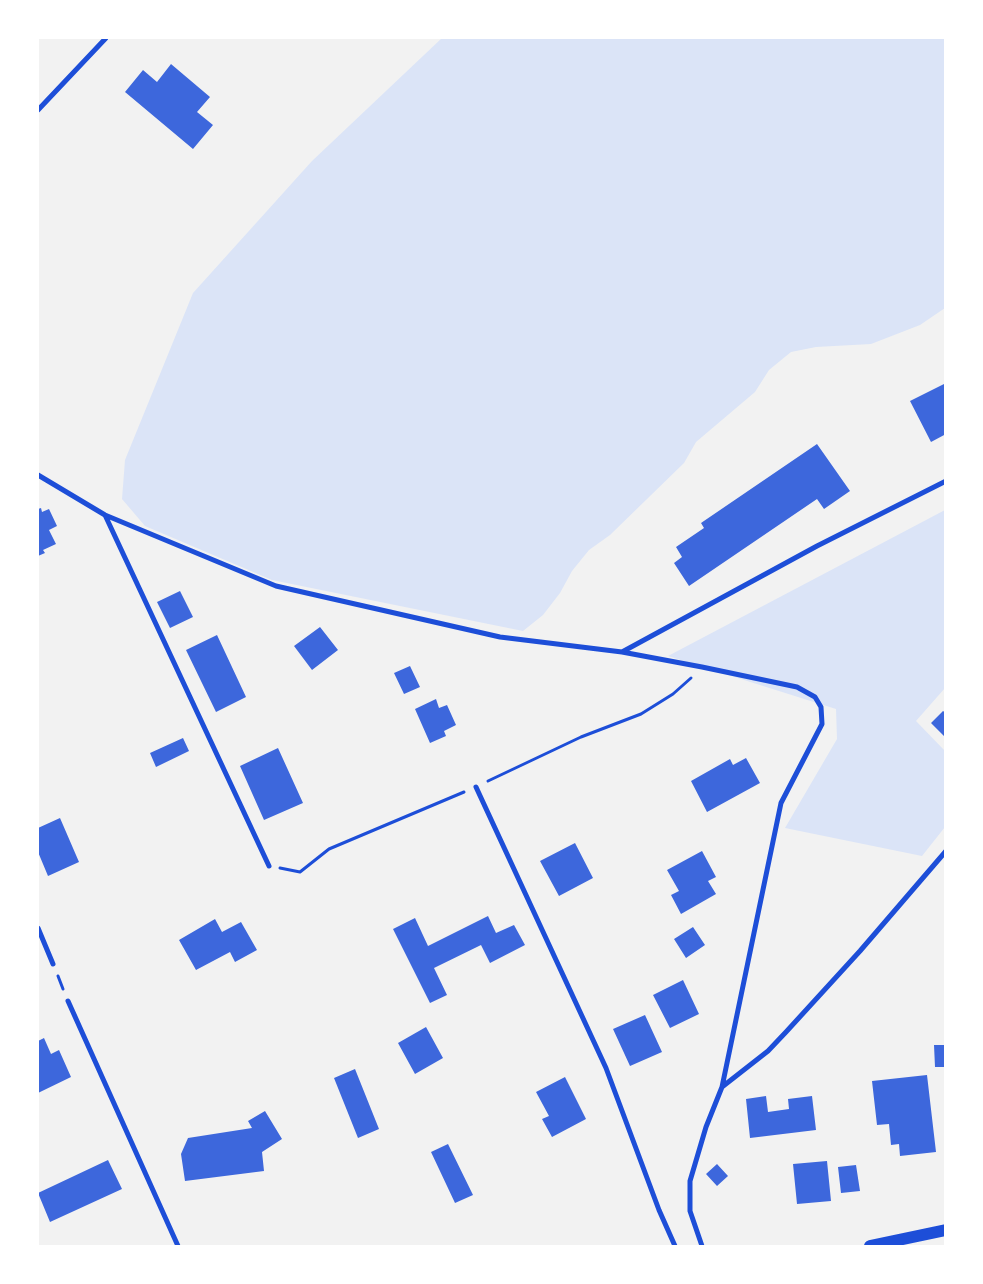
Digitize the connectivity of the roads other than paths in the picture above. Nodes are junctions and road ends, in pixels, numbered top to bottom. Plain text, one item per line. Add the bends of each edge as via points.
1 (106, 38) edge
2 (38, 110) edge
3 (38, 475) edge
4 (946, 482) edge
5 (104, 515) junction
6 (622, 652) junction
7 (476, 787) dead end
8 (946, 851) edge
9 (269, 866) dead end
10 (38, 928) edge
11 (53, 964) road end
12 (68, 1001) road end
13 (722, 1087) junction
14 (946, 1230) edge
15 (178, 1246) edge
16 (675, 1246) edge
17 (702, 1246) edge
18 (870, 1246) edge

1 - 2 street
3 - 5 street
4 - 6 street via 817,546
5 - 6 street via 284,588 500,637
5 - 9 street
6 - 13 street via 797,687 810,693 821,707 820,730 787,790 777,817
7 - 16 street via 606,1068
8 - 13 street via 768,1051
10 - 11 street
12 - 15 street
13 - 17 street via 690,1181 690,1211
14 - 18 main road

